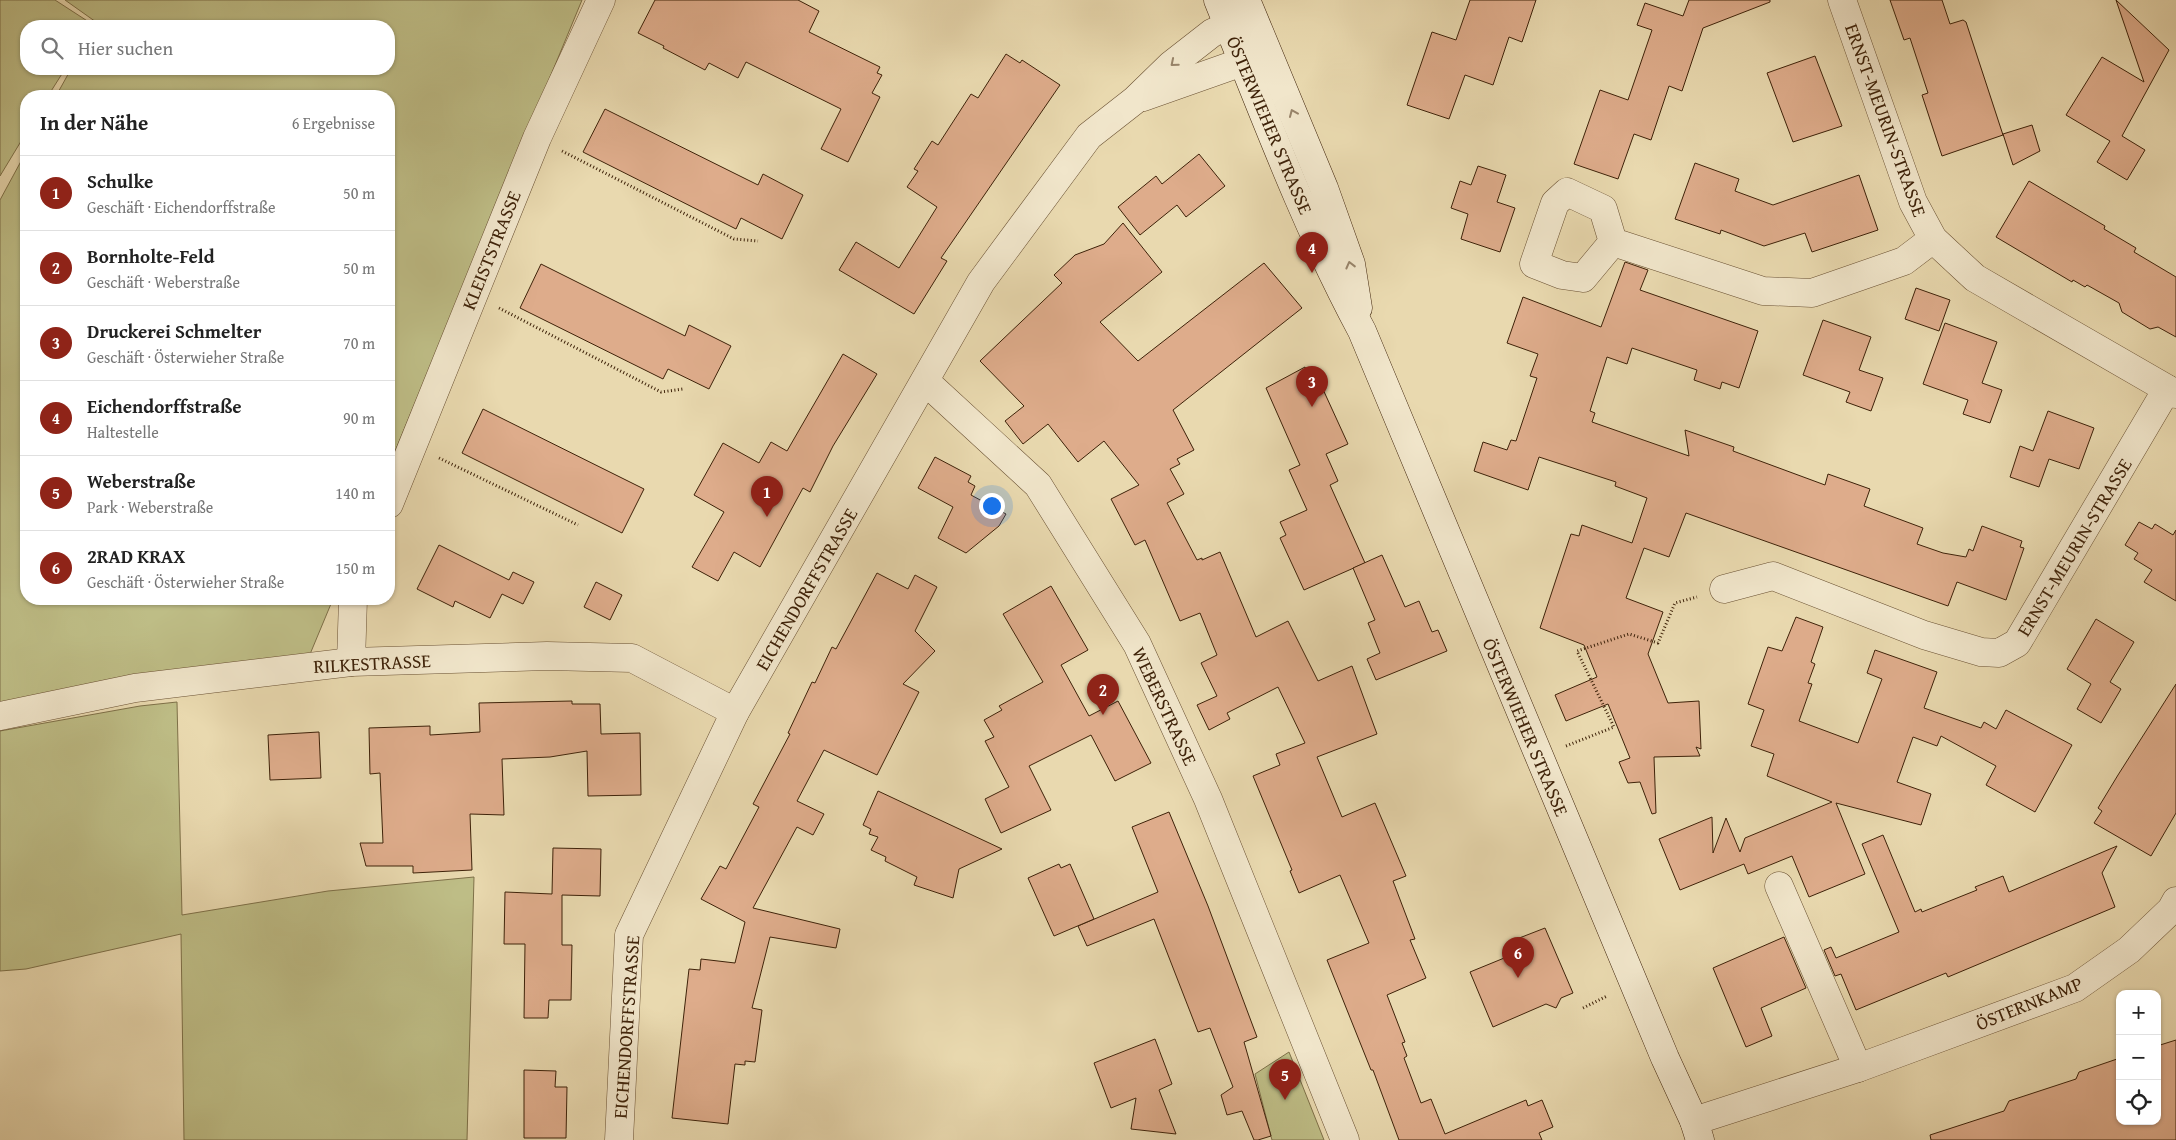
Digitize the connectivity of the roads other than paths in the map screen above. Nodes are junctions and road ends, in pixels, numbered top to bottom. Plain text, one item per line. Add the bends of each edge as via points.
1 (601, 0) edge
2 (1218, 0) edge
3 (1842, 0) edge
4 (1242, 13) edge
5 (1268, 52) junction
6 (1243, 62) junction
7 (1134, 100) junction
8 (1934, 240) junction
9 (1613, 242) dead end
10 (1362, 330) junction
11 (925, 381) junction
12 (2172, 392) edge
13 (395, 488) edge
14 (1724, 589) road end
15 (354, 605) edge
16 (351, 662) junction
17 (736, 712) junction
18 (0, 716) edge
19 (1779, 886) dead end
20 (2176, 901) edge
21 (1858, 1068) junction
22 (1701, 1134) edge
23 (618, 1140) edge
24 (1345, 1140) edge

1 - 13 street, KLEISTSTRASSE via 537,138
2 - 4 street, ÖSTERWIEHER STRASSE
3 - 8 street, ERNST-MEURIN-STRASSE via 1912,202
4 - 5 street, ÖSTERWIEHER STRASSE
4 - 6 street, ÖSTERWIEHER STRASSE
4 -> 7 street, EICHENDORFFSTRASSE via 1171,65
5 - 6 street, EICHENDORFFSTRASSE
10 -> 5 street, ÖSTERWIEHER STRASSE via 1351,264 1324,188
6 - 7 street, EICHENDORFFSTRASSE
6 - 10 street, ÖSTERWIEHER STRASSE via 1333,277
7 - 11 street, EICHENDORFFSTRASSE via 1088,136 981,282
8 - 9 street, ERNST-MEURIN-STRASSE via 1904,261 1812,293 1763,291
8 - 12 street, ERNST-MEURIN-STRASSE via 1975,278
10 - 22 street, ÖSTERWIEHER STRASSE via 1653,1030
11 - 17 street, EICHENDORFFSTRASSE
11 - 24 street, WEBERSTRASSE via 1038,485 1137,644 1211,807
12 - 14 street, ERNST-MEURIN-STRASSE via 2017,643 1999,653 1981,652 1924,635 1773,576
15 - 16 street
16 - 17 street, RILKESTRASSE via 547,656 632,658
16 - 18 street, RILKESTRASSE via 136,688
17 - 23 street, EICHENDORFFSTRASSE via 629,935
19 - 21 street
20 - 21 street, ÖSTERNKAMP via 2171,910 2129,950 2075,988
21 - 22 street, ÖSTERNKAMP

